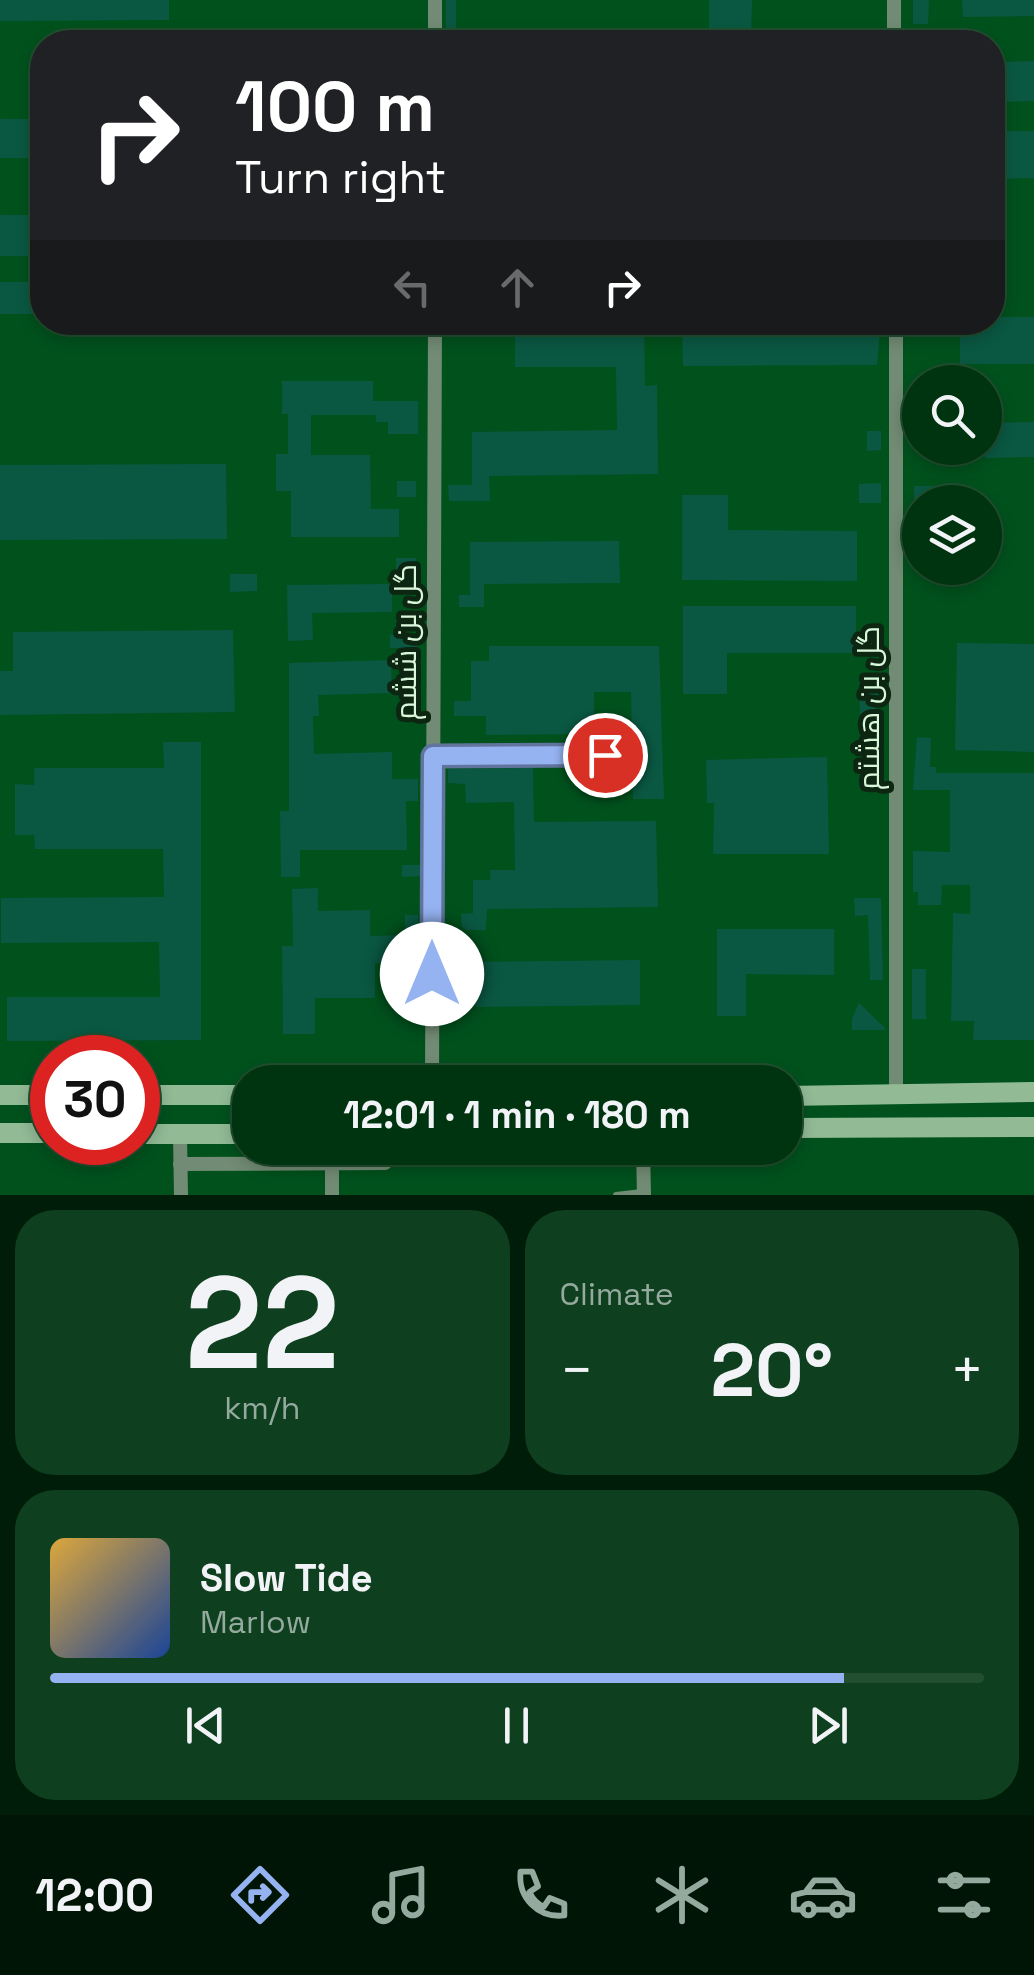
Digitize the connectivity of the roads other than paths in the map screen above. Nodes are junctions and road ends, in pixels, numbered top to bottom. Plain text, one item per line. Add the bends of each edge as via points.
1 (435, 0) edge
2 (894, 0) edge
3 (435, 30) edge
4 (894, 30) edge
5 (436, 335) edge
6 (896, 335) edge
7 (605, 755) dead end
8 (433, 756) junction
9 (432, 1065) edge
10 (1034, 1092) edge
11 (896, 1094) junction
12 (0, 1095) edge
13 (30, 1095) edge
14 (160, 1095) edge
15 (232, 1095) edge
16 (802, 1096) edge
17 (1034, 1126) edge
18 (802, 1128) edge
19 (0, 1133) edge
20 (30, 1134) edge
21 (160, 1134) edge
22 (180, 1134) junction
23 (232, 1134) edge
24 (232, 1161) edge
25 (180, 1164) junction
26 (332, 1165) edge
27 (643, 1165) edge
28 (644, 1194) edge
29 (181, 1195) edge
30 (332, 1195) edge
31 (616, 1195) edge

1 - 3 street
2 - 4 street
5 - 8 street, گل بن ششم
6 - 11 street, گل بن هشتم
7 - 8 street
8 - 9 street, گل بن ششم
10 - 11 street
11 - 16 street
12 - 13 street
14 - 15 street
17 - 18 street
19 - 20 street
21 - 22 street
22 - 23 street
22 - 25 street
24 - 25 street
25 - 29 street
26 - 30 street
27 - 28 street
28 - 31 lane

